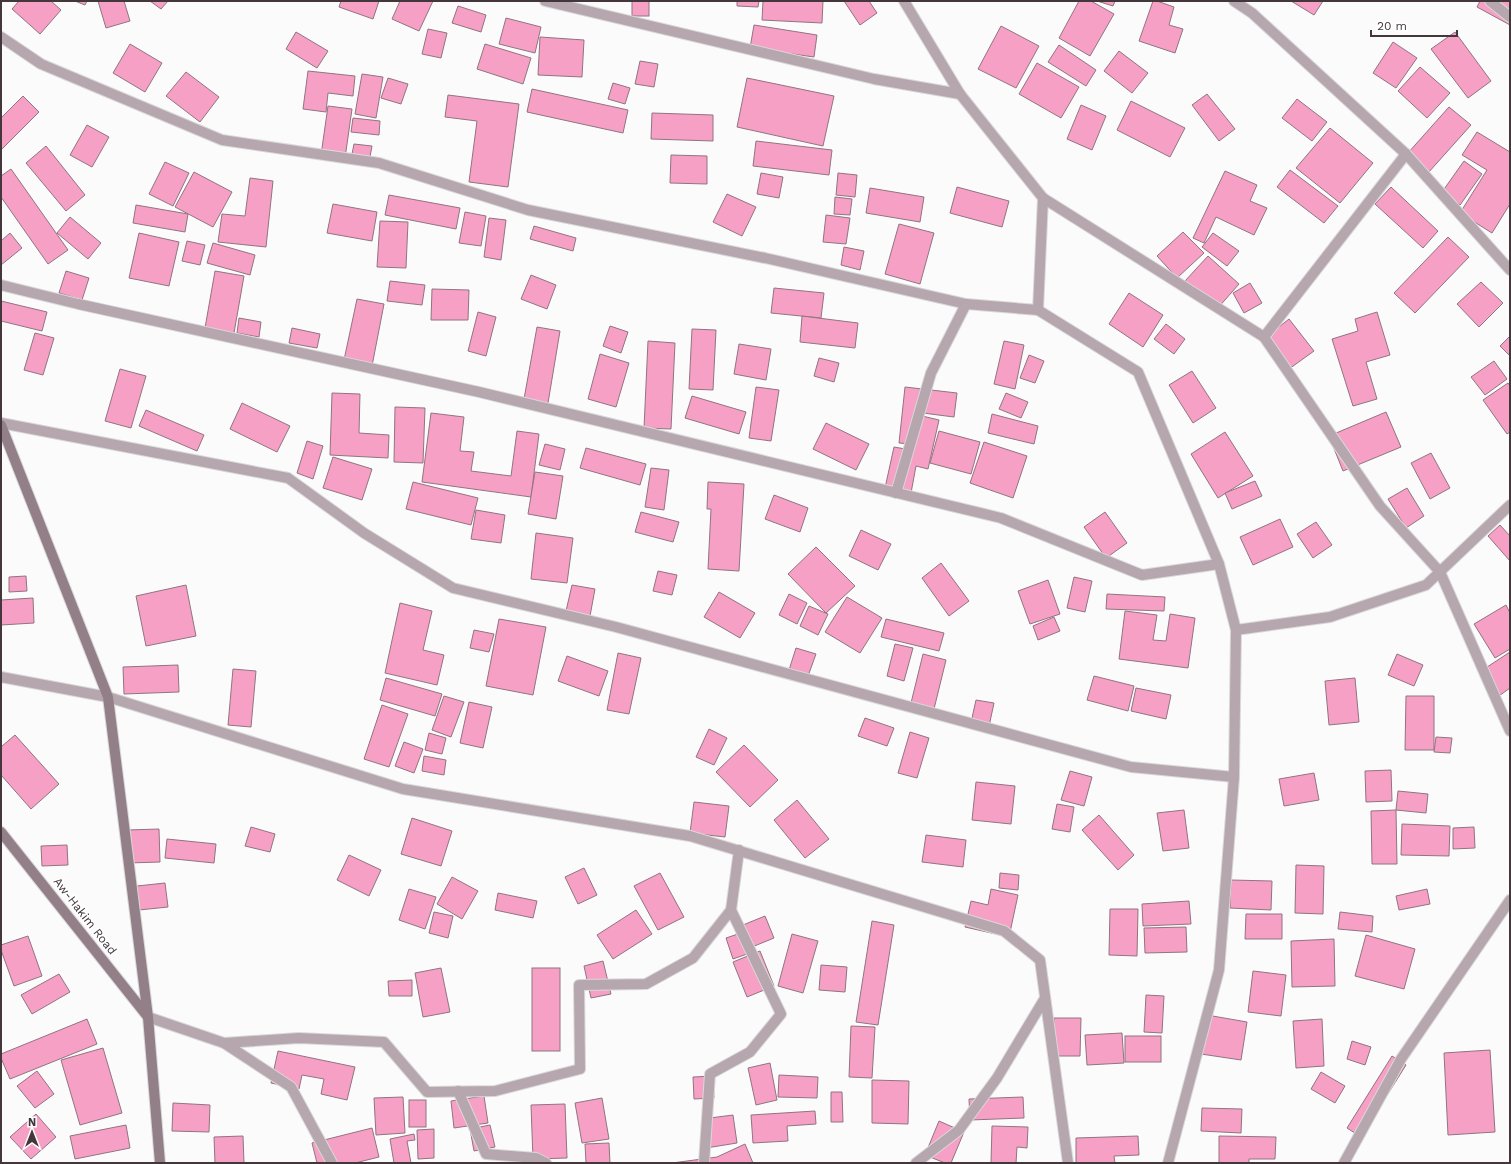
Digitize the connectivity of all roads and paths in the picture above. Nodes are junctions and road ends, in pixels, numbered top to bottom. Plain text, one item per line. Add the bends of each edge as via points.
1 (545, 1) edge
2 (904, 1) edge
3 (1234, 1) edge
4 (1490, 1) edge
5 (1510, 17) edge
6 (1, 37) edge
7 (960, 94) junction
8 (1406, 154) junction
9 (1043, 198) junction
10 (1510, 270) edge
11 (1, 285) edge
12 (966, 304) junction
13 (1038, 310) junction
14 (1264, 337) junction
15 (1, 424) edge
16 (896, 493) junction
17 (1510, 505) edge
18 (1219, 564) junction
19 (1440, 572) junction
20 (1236, 630) junction
21 (1, 677) edge
22 (108, 697) junction
23 (1510, 731) edge
24 (1234, 777) junction
25 (1, 832) edge
26 (739, 850) junction
27 (1510, 900) edge
28 (731, 910) junction
29 (1045, 998) junction
30 (148, 1017) junction
31 (224, 1043) junction
32 (458, 1091) junction
33 (160, 1163) edge
34 (332, 1163) edge
35 (546, 1163) edge
36 (704, 1163) edge
37 (916, 1163) edge
38 (1068, 1163) edge
39 (1168, 1163) edge
40 (1344, 1163) edge

1 - 7 street via 874,79
2 - 7 street
3 - 8 street via 1252,13
4 - 5 street
6 - 12 street via 41,64 222,140 379,163 528,210 765,258
7 - 9 street
8 - 10 street
8 - 14 street
9 - 13 street
9 - 14 street
11 - 16 street via 479,392
12 - 13 street
12 - 16 street via 931,373
13 - 18 street via 1138,372
14 - 19 street via 1380,506
15 - 22 street
15 - 24 street via 288,478 364,533 453,588 616,627 1131,767
16 - 18 street via 1001,518 1142,575
17 - 19 street
18 - 20 street
19 - 20 street via 1426,585 1330,617
19 - 23 street
20 - 24 street
21 - 22 street
22 - 26 street via 403,789 690,836
22 - 30 street
24 - 39 street via 1219,970
25 - 30 street, Aw-Hakim Road
26 - 28 street
26 - 29 street via 1004,931 1040,960
27 - 40 street via 1402,1058
28 - 32 street via 693,958 646,984 579,985 580,1068 496,1091
28 - 36 street via 781,1014 750,1052 710,1074
29 - 37 street via 997,1078 959,1130
29 - 38 street
30 - 31 street
30 - 33 street
31 - 32 street via 299,1038 384,1042 427,1092
31 - 34 street via 291,1087
32 - 35 street via 486,1154 536,1158

